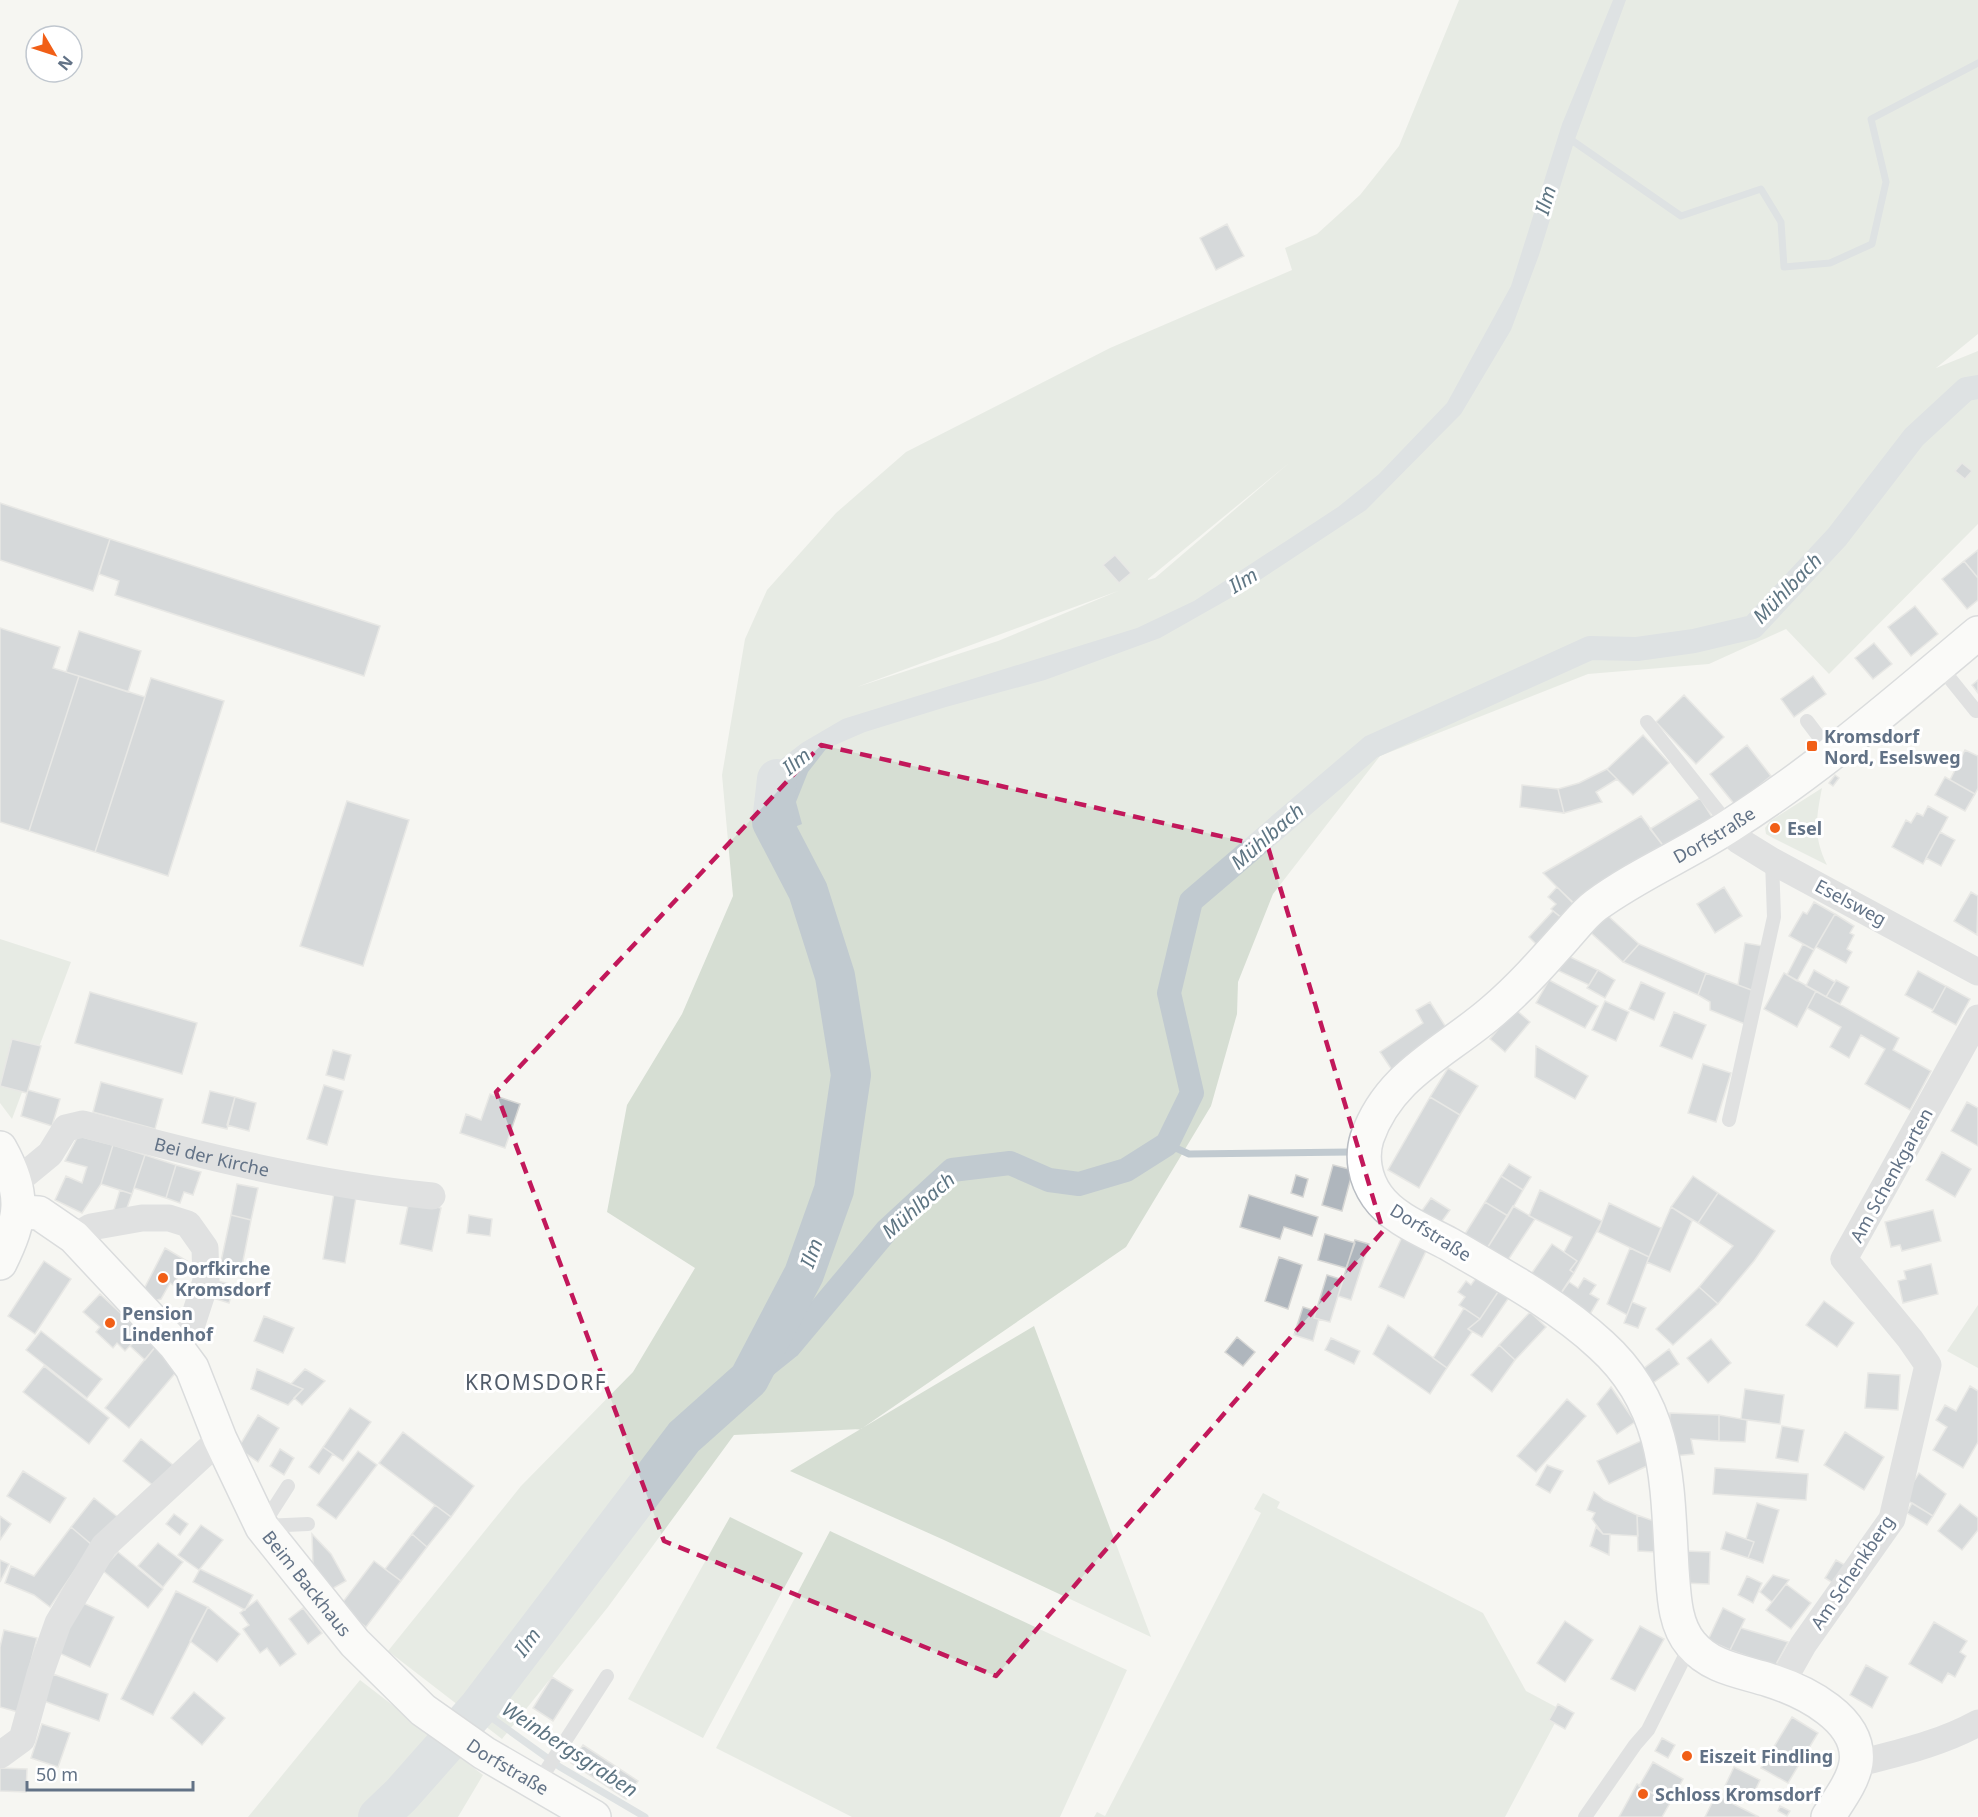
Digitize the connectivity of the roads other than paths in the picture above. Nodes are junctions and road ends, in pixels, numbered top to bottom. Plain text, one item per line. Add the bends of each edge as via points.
1 (1978, 633) edge
2 (1939, 665) junction
3 (1976, 711) dead end
4 (1808, 721) dead end
5 (1647, 722) dead end
6 (1832, 754) junction
7 (1730, 826) junction
8 (1772, 861) junction
9 (1978, 972) edge
10 (1978, 1018) edge
11 (1729, 1120) dead end
12 (0, 1148) edge
13 (432, 1196) dead end
14 (12, 1200) edge
15 (74, 1237) junction
16 (0, 1263) edge
17 (175, 1345) junction
18 (220, 1439) junction
19 (1907, 1454) joint
20 (288, 1486) dead end
21 (308, 1524) dead end
22 (262, 1527) junction
23 (1691, 1644) junction
24 (607, 1676) dead end
25 (1781, 1684) junction
26 (423, 1710) joint
27 (1978, 1723) edge
28 (0, 1755) edge
29 (1856, 1764) junction
30 (541, 1778) junction
31 (594, 1817) edge
32 (1585, 1817) edge
33 (1828, 1817) edge

1 - 2 street, Dorfstraße
2 - 3 lane
2 - 6 street, Dorfstraße
4 - 6 lane
5 - 7 lane
6 - 7 street, Dorfstraße
7 - 8 street, Eselsweg via 1738,840
7 - 23 street, Dorfstraße via 1593,906 1495,1010 1427,1058 1396,1088 1376,1119 1366,1142 1363,1163 1377,1196 1399,1217 1538,1298 1602,1345 1633,1381 1649,1407 1666,1466 1674,1601 1682,1630
8 - 9 street, Eselsweg
8 - 11 lane via 1774,917
10 - 19 street, Am Schenkgarten via 1844,1259 1928,1365
12 - 14 street
13 - 14 street, Bei der Kirche via 358,1188 238,1165 83,1124 66,1128
14 - 15 street
14 - 16 street via 14,1234
15 - 17 street
15 - 17 street via 91,1227 142,1218 170,1218 188,1224 205,1248 206,1281 191,1327
17 - 18 street via 192,1368
18 - 22 street, Beim Backhaus
18 - 28 street via 104,1546 58,1623 22,1739
19 - 25 street, Am Schenkberg via 1892,1519 1803,1645
20 - 22 lane
21 - 22 lane
22 - 26 street, Beim Backhaus via 355,1643
23 - 25 street, Dorfstraße via 1709,1659 1735,1671
23 - 32 lane via 1648,1730
24 - 30 lane
25 - 29 street, Dorfstraße via 1818,1703 1850,1731 1856,1745
26 - 30 street, Dorfstraße via 484,1753
27 - 29 street via 1920,1748
29 - 33 street
30 - 31 street, Dorfstraße

